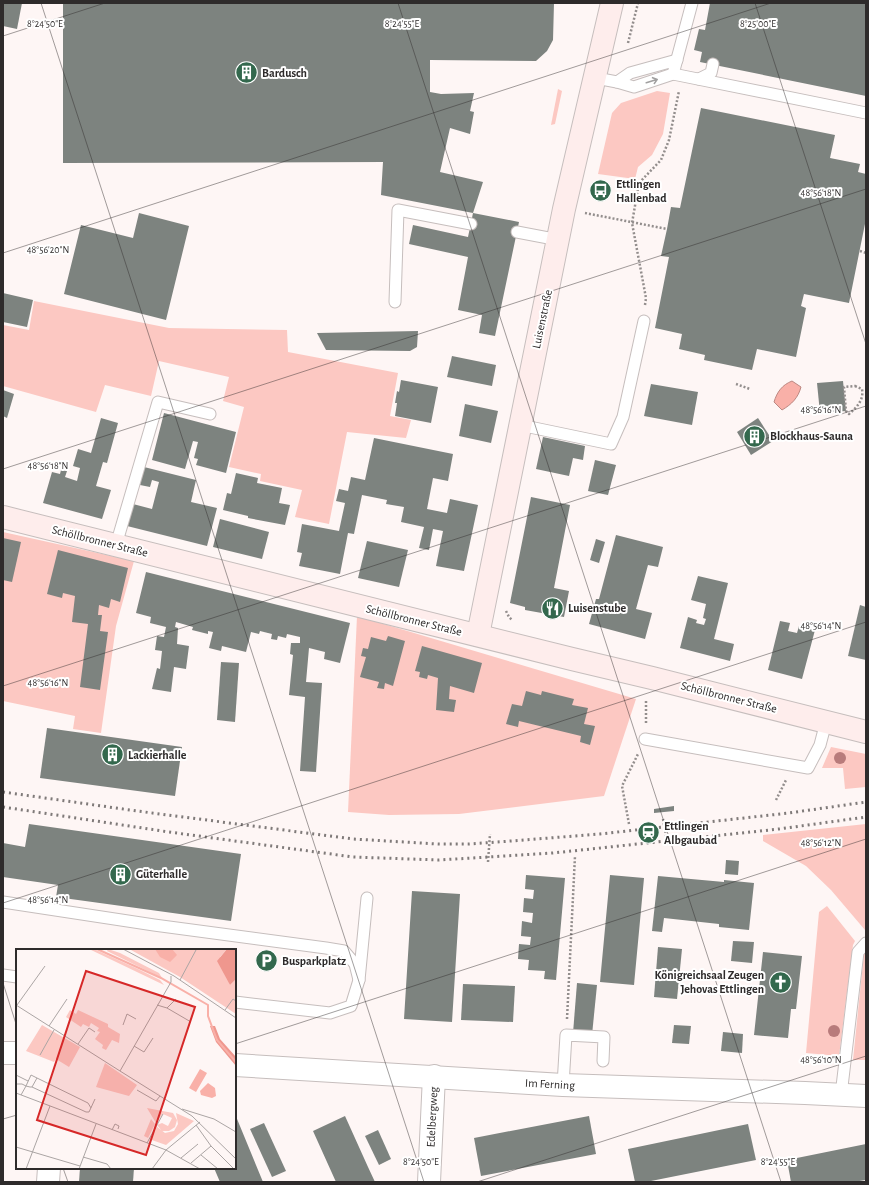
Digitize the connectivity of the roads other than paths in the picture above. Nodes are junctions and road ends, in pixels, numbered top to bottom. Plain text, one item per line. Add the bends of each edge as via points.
1 (612, 3) edge
2 (692, 3) edge
3 (677, 60) junction
4 (713, 64) dead end
5 (673, 74) junction
6 (596, 78) junction
7 (699, 79) junction
8 (617, 82) junction
9 (866, 113) edge
10 (471, 224) dead end
11 (517, 232) dead end
12 (559, 240) junction
13 (395, 302) dead end
14 (644, 321) road end
15 (210, 414) dead end
16 (520, 425) junction
17 (3, 517) edge
18 (116, 545) junction
19 (478, 635) junction
20 (866, 721) edge
21 (826, 722) junction
22 (866, 732) edge
23 (645, 739) road end
24 (367, 898) dead end
25 (3, 902) edge
26 (866, 942) edge
27 (3, 975) edge
28 (16, 977) edge
29 (359, 980) junction
30 (236, 1002) edge
31 (3, 1052) edge
32 (16, 1053) edge
33 (603, 1061) dead end
34 (236, 1065) edge
35 (434, 1076) junction
36 (564, 1085) junction
37 (841, 1095) junction
38 (866, 1096) edge
39 (49, 1169) edge
40 (48, 1182) edge
41 (429, 1182) edge

1 - 6 main road, Luisenstraße
2 - 3 lane
3 - 5 lane
3 - 8 lane via 630,73
4 - 7 lane via 711,72
5 - 7 lane
8 -> 5 lane via 634,87
6 - 8 lane
6 - 12 main road, Luisenstraße via 564,209
7 - 9 lane
10 - 13 lane via 398,210
11 - 12 lane
12 - 16 main road, Luisenstraße
14 - 16 lane via 623,417 611,444
15 - 18 lane via 158,402
16 - 19 main road, Luisenstraße
17 - 18 main road, Schöllbronner Straße
18 - 19 main road, Schöllbronner Straße
19 - 21 main road, Schöllbronner Straße
20 - 21 main road, Schöllbronner Straße
21 - 22 main road, Schöllbronner Straße
21 - 23 lane via 820,744 808,768
24 - 29 lane
25 - 29 lane via 344,951 355,964
26 - 37 lane via 858,952
27 - 28 lane
29 - 30 lane via 351,1006 330,1013
31 - 32 street
33 - 36 lane via 604,1038 566,1035
34 - 35 street, Im Ferning
35 - 36 street, Im Ferning
35 - 41 street, Edelbergweg
36 - 37 street, Im Ferning
37 - 38 street, Im Ferning
39 - 40 street

